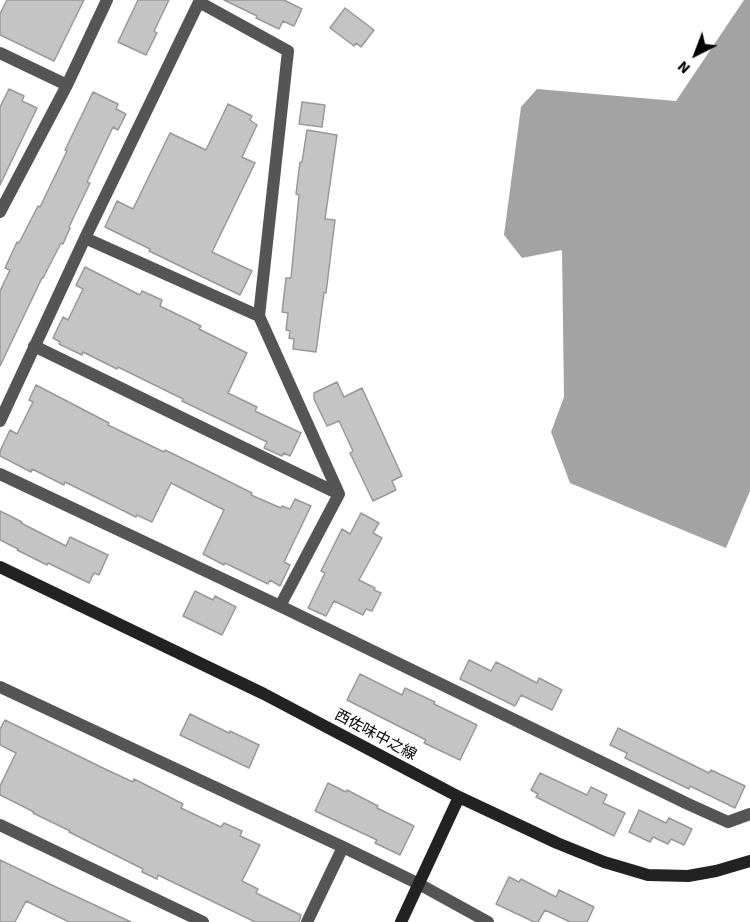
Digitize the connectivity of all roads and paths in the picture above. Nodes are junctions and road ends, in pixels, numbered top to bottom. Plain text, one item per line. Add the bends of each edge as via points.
1 (107, 0) edge
2 (199, 1) edge
3 (0, 53) edge
4 (67, 85) junction
5 (3, 195) edge
6 (0, 212) edge
7 (85, 238) junction
8 (260, 316) junction
9 (33, 346) junction
10 (0, 421) edge
11 (0, 474) edge
12 (339, 494) junction
13 (0, 567) edge
14 (280, 606) junction
15 (0, 687) edge
16 (459, 797) junction
17 (750, 814) edge
18 (0, 825) edge
19 (343, 847) junction
20 (750, 861) edge
21 (419, 884) junction
22 (203, 922) edge
23 (307, 922) edge
24 (401, 922) edge
25 (488, 922) edge

1 - 4 street
2 - 7 street
2 - 8 street via 288,51
3 - 4 street
4 - 5 street
5 - 6 street
7 - 8 street
7 - 9 street
8 - 12 street
9 - 10 street
9 - 12 street
11 - 14 street
12 - 14 street
13 - 16 main road, 西佐味中之線 via 264,694
14 - 17 street via 728,822
15 - 19 street
16 - 20 main road, 西佐味中之線 via 557,843 648,875 688,876
16 - 21 main road
18 - 22 street
19 - 21 street
19 - 23 street
21 - 24 main road
21 - 25 street

